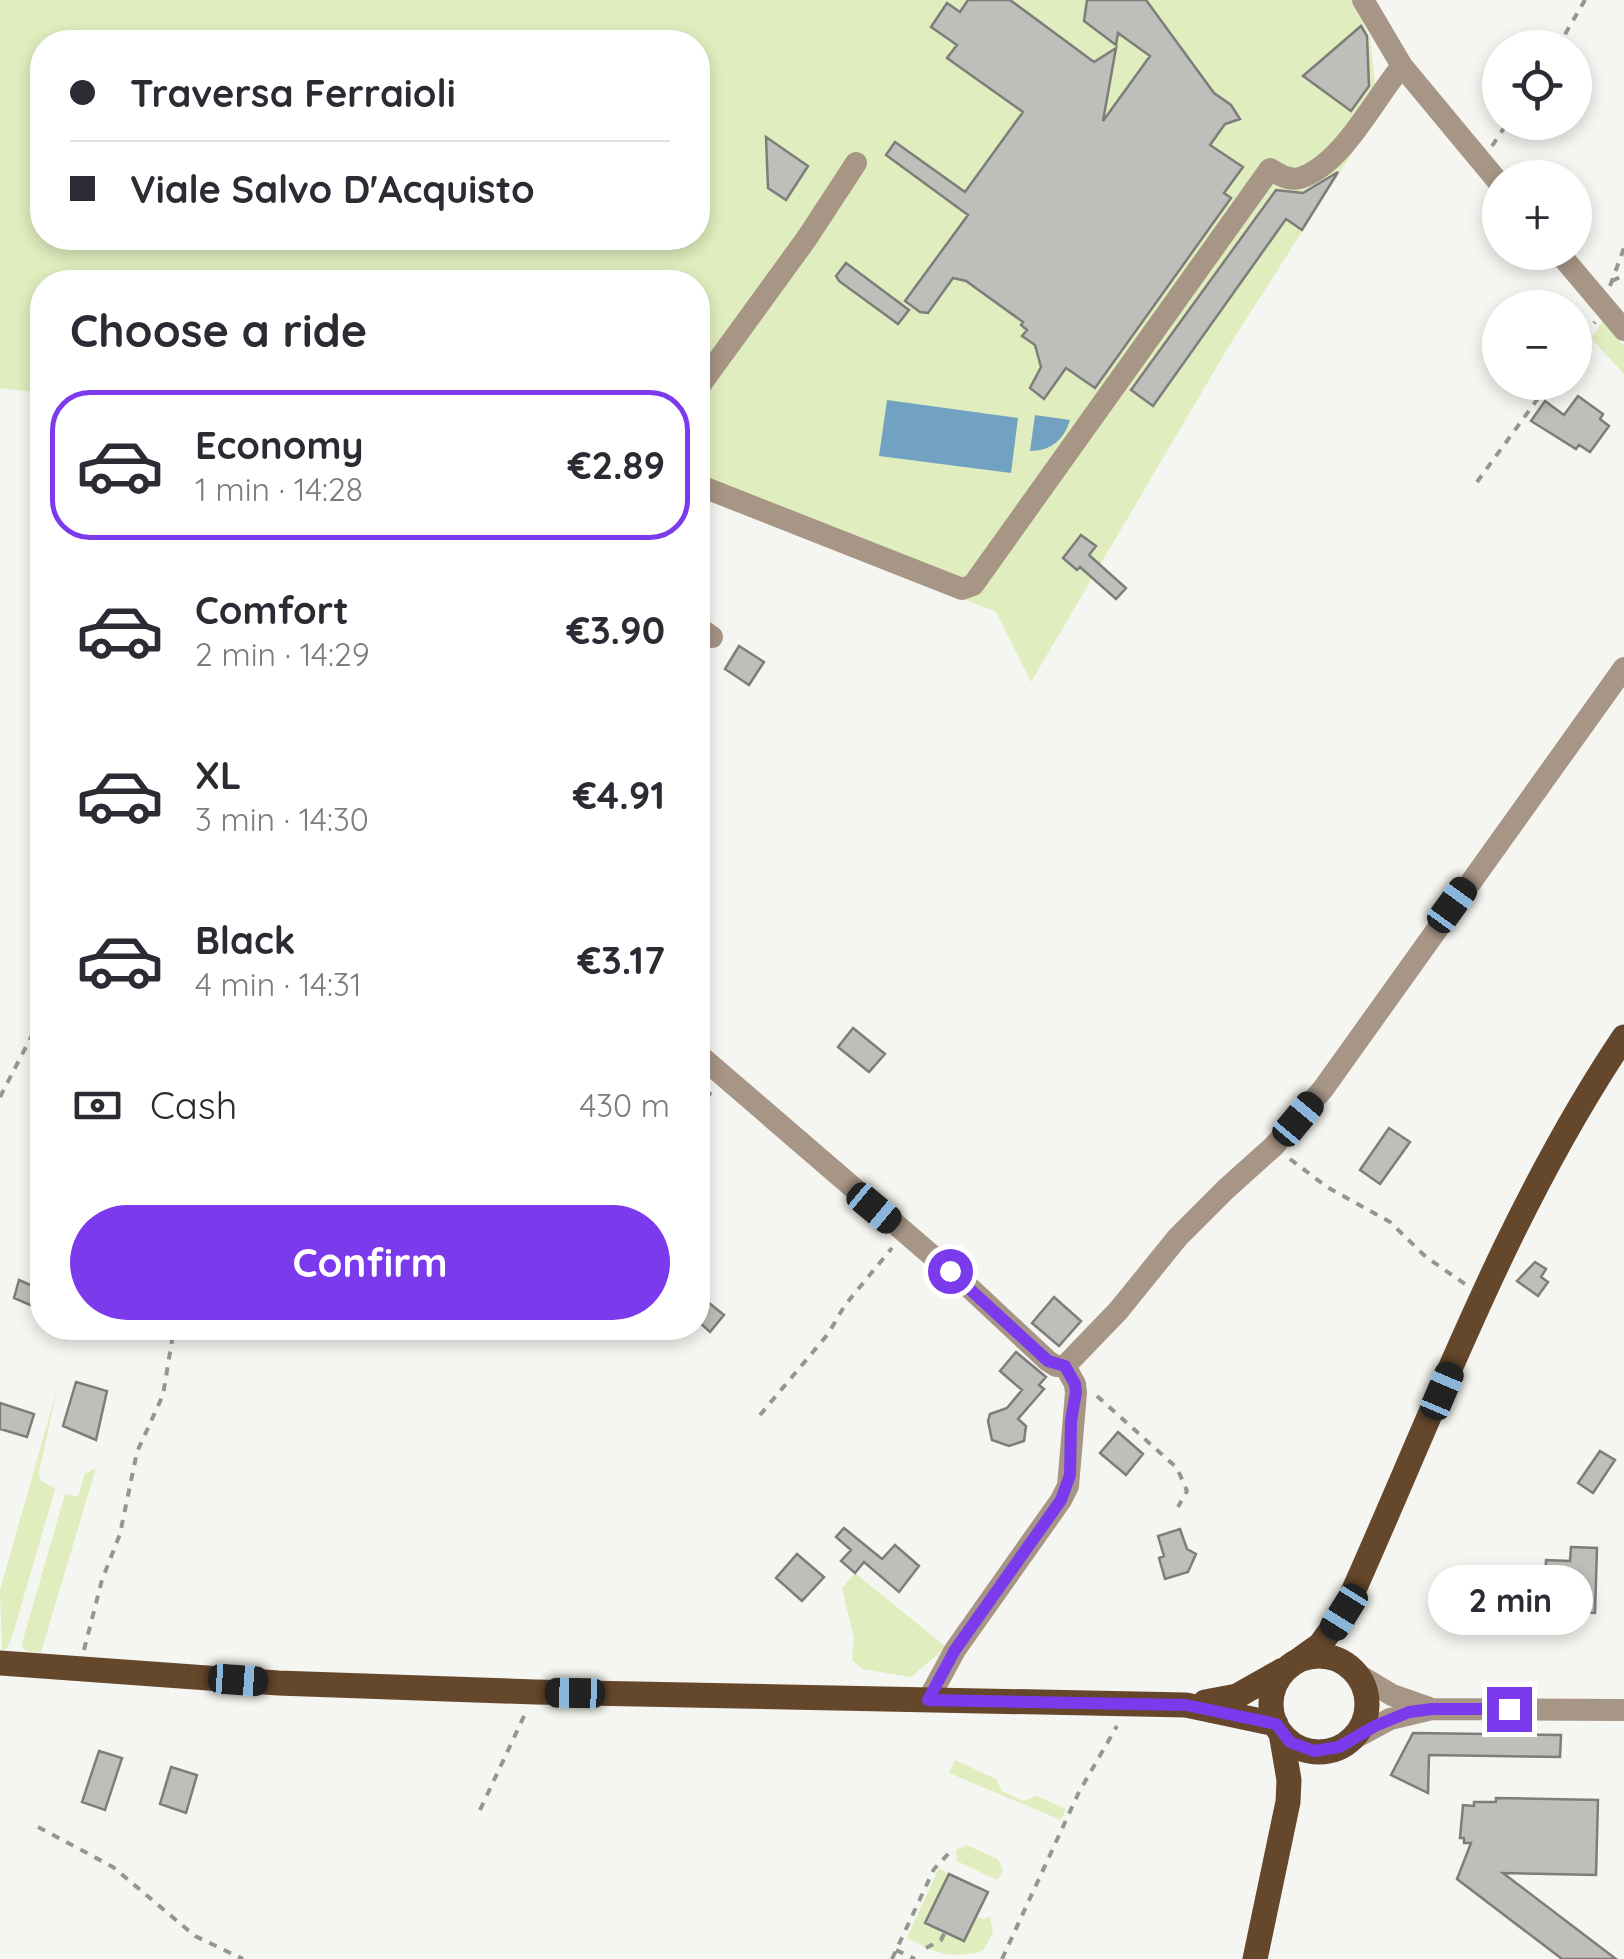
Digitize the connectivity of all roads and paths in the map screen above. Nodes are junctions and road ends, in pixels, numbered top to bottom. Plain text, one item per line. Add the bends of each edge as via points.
1 (1363, 0) edge
2 (1585, 0) edge
3 (1568, 30) edge
4 (1402, 66) junction
5 (1495, 140) edge
6 (1480, 161) junction
7 (856, 163) dead end
8 (1482, 163) edge
9 (1624, 248) edge
10 (1573, 270) edge
11 (1624, 275) edge
12 (1612, 281) junction
13 (1604, 306) junction
14 (1592, 323) edge
15 (1624, 330) edge
16 (710, 371) edge
17 (1537, 400) edge
18 (1477, 482) dead end
19 (710, 490) edge
20 (1624, 668) edge
21 (1624, 1036) edge
22 (30, 1039) edge
23 (710, 1064) edge
24 (0, 1097) edge
25 (1274, 1146) junction
26 (904, 1233) junction
27 (1465, 1284) dead end
28 (172, 1340) edge
29 (1070, 1375) junction
30 (760, 1415) dead end
31 (1178, 1507) dead end
32 (1344, 1612) junction
33 (0, 1662) edge
34 (1294, 1663) junction
35 (79, 1669) junction
36 (1353, 1670) junction
37 (535, 1692) junction
38 (928, 1700) junction
39 (1126, 1705) junction
40 (1186, 1705) junction
41 (1432, 1709) junction
42 (1624, 1710) edge
43 (1278, 1728) junction
44 (1344, 1744) junction
45 (1288, 1802) junction
46 (480, 1810) dead end
47 (38, 1827) dead end
48 (951, 1851) dead end
49 (945, 1932) dead end
50 (926, 1948) dead end
51 (896, 1950) junction
52 (243, 1959) edge
53 (892, 1959) edge
54 (915, 1959) edge
55 (1002, 1959) edge
56 (1256, 1959) edge

1 - 4 street
2 - 3 path
4 - 6 street
4 - 19 street via 1342,150 1300,178 1270,170 973,585 962,589
5 - 6 path
6 - 8 street
7 - 16 street
9 - 12 path
10 - 13 street
11 - 12 path
12 - 13 path
13 - 14 path
13 - 15 street
17 - 18 path
20 - 25 street via 1323,1089
21 - 32 main road via 1523,1209
22 - 24 path
23 - 26 street
25 - 27 path via 1327,1187 1390,1222
25 - 29 street via 1178,1237
26 - 29 street
26 - 30 path
28 - 35 path via 163,1395 137,1452
29 - 31 path via 1177,1468 1187,1491
29 - 38 street via 1070,1475 1061,1500 955,1650
32 - 34 main road via 1320,1645
32 - 36 main road via 1340,1643
33 - 35 main road
34 - 36 main road via 1320,1656
34 - 40 main road via 1237,1696
34 - 43 main road via 1272,1697
35 - 37 main road
36 - 41 street via 1392,1695
36 - 44 main road via 1366,1709
37 - 38 main road
37 - 46 path
38 - 39 main road
39 - 40 main road
39 - 55 path
40 - 43 main road
41 - 42 street
41 - 44 street via 1390,1719
43 - 44 main road via 1301,1748
43 - 45 main road
44 - 45 main road
45 - 56 main road
47 - 52 path via 113,1867 195,1936
48 - 51 path via 934,1868
49 - 50 path
51 - 53 path
51 - 54 path

